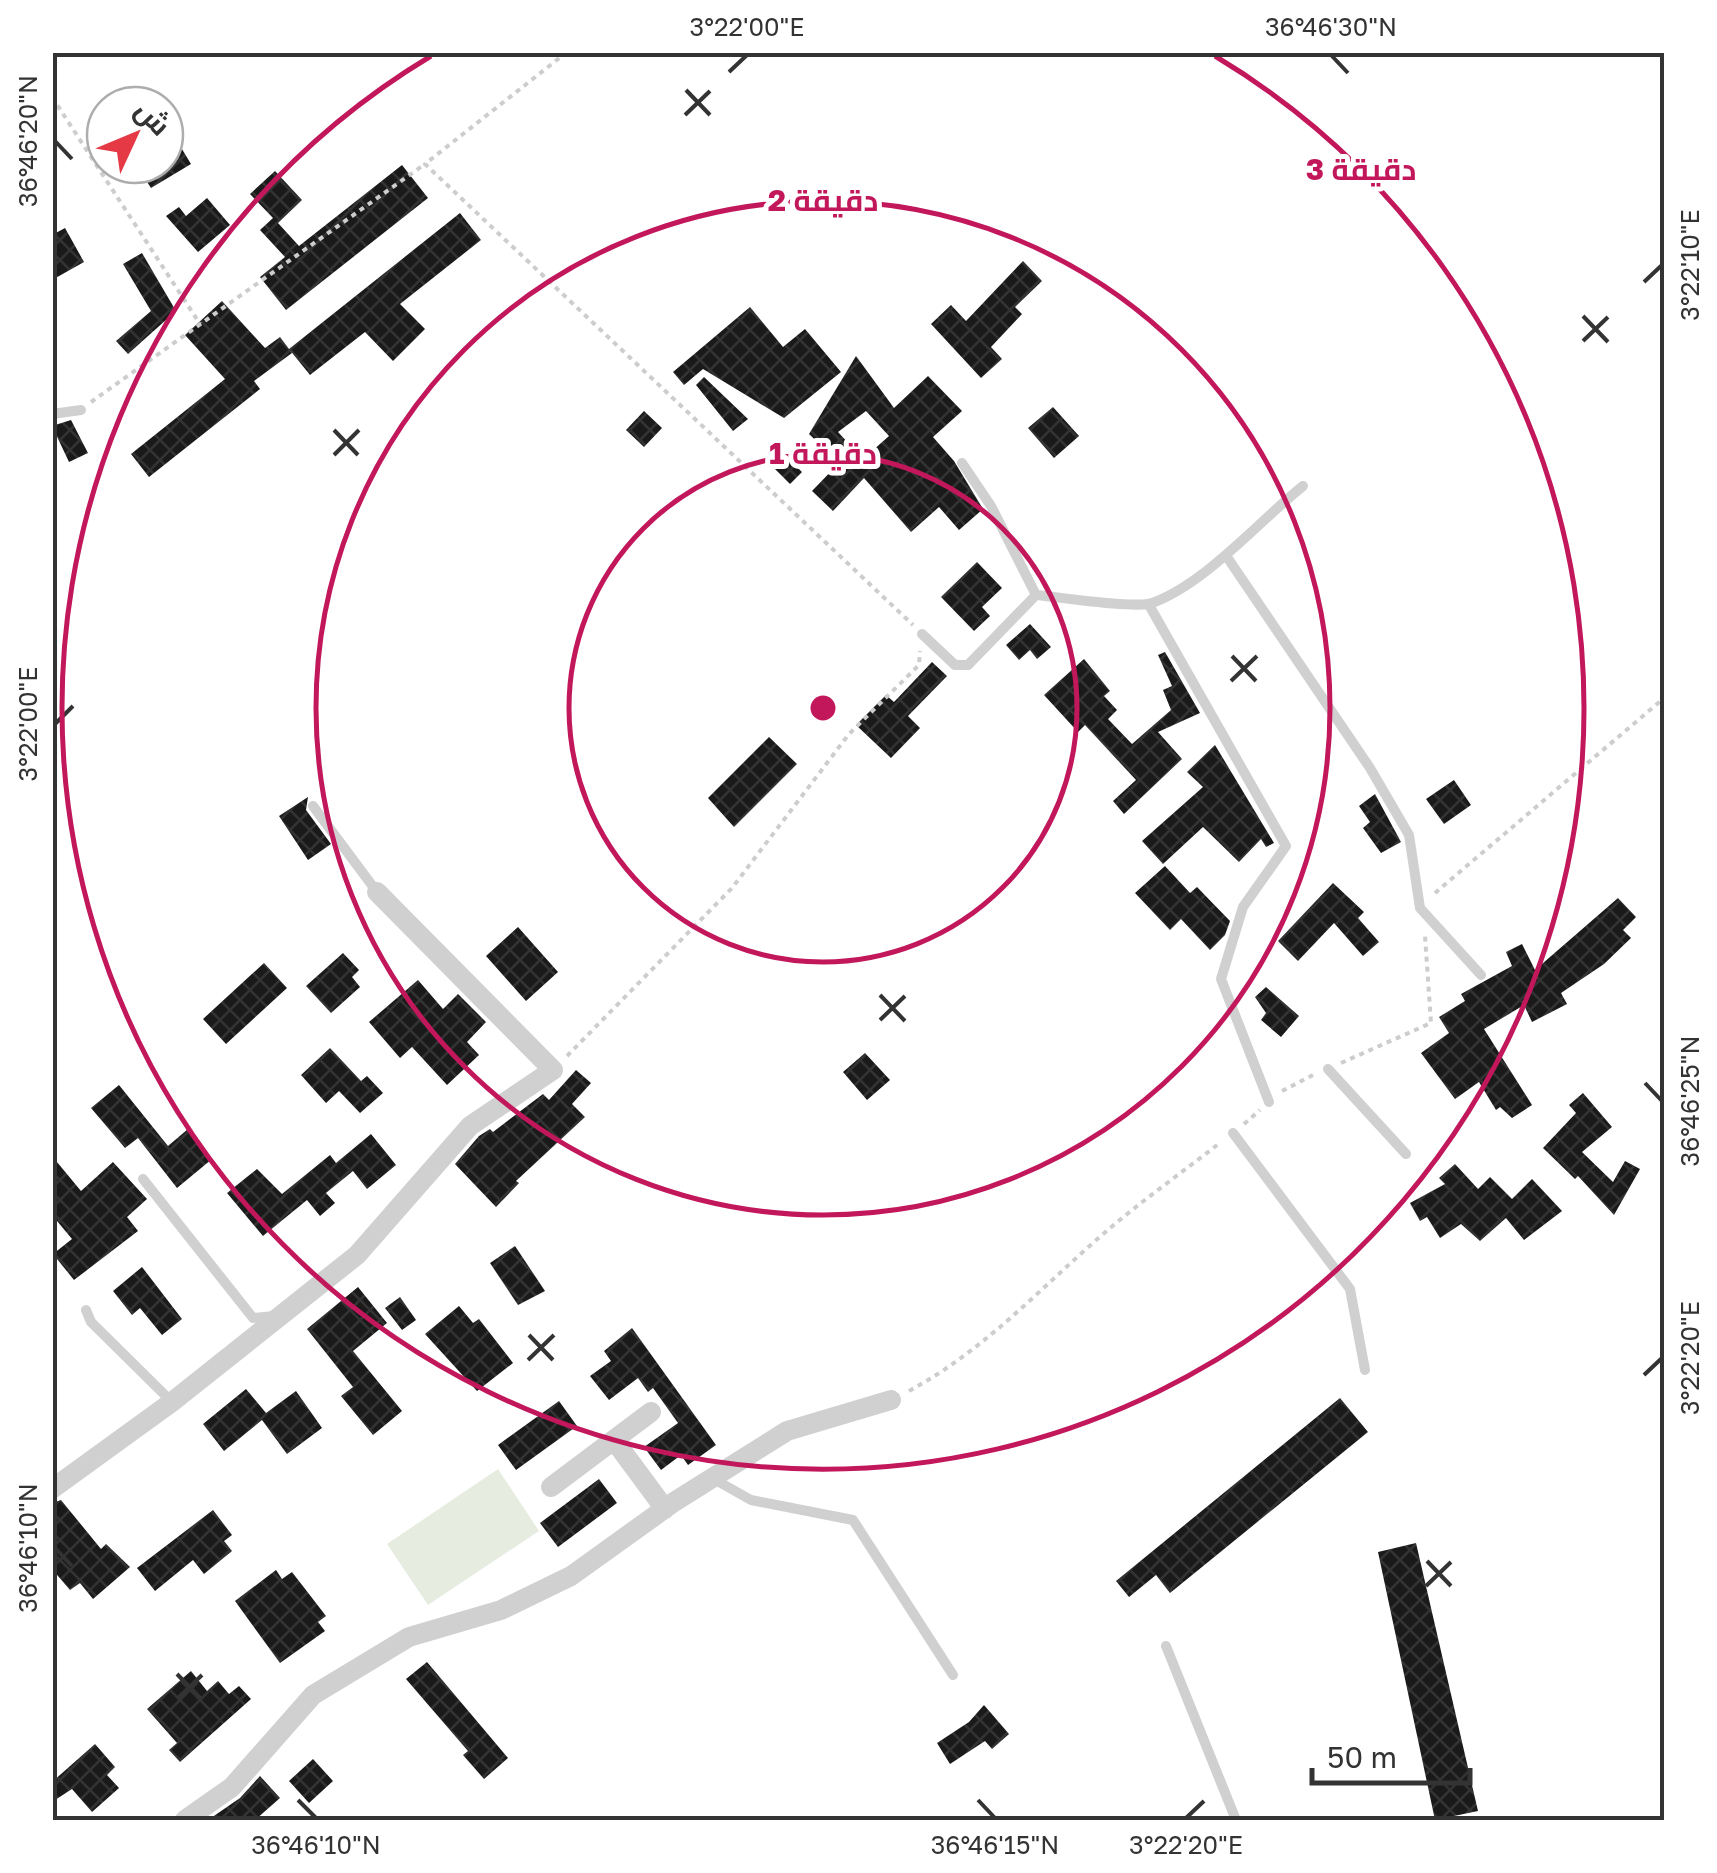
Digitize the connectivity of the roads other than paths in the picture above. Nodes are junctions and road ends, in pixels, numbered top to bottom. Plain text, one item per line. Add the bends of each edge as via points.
1 (81, 410) road end
2 (52, 414) edge
3 (962, 463) dead end
4 (1303, 486) dead end
5 (1227, 557) junction
6 (1036, 595) junction
7 (1149, 605) junction
8 (922, 634) road end
9 (314, 806) dead end
10 (377, 892) joint
11 (1481, 974) dead end
12 (1328, 1069) road end
13 (1269, 1102) road end
14 (1233, 1134) road end
15 (1406, 1154) dead end
16 (143, 1180) dead end
17 (86, 1310) dead end
18 (280, 1316) junction
19 (1364, 1370) dead end
20 (891, 1400) road end
21 (172, 1402) junction
22 (651, 1412) dead end
23 (614, 1440) junction
24 (712, 1478) junction
25 (550, 1487) dead end
26 (52, 1489) edge
27 (665, 1508) junction
28 (1166, 1646) dead end
29 (952, 1675) dead end
30 (185, 1820) edge
31 (1236, 1820) edge

1 - 2 lane
3 - 6 lane
4 - 5 lane via 1246,532
5 - 7 lane
5 - 11 lane via 1409,835 1420,908
6 - 7 lane
6 - 8 lane via 968,666 955,665
7 - 13 lane via 1286,846 1243,907 1220,979
9 - 10 lane
10 - 18 street via 553,1070 470,1126 357,1255
12 - 15 lane
14 - 19 lane via 1350,1289
16 - 18 lane via 253,1318
17 - 21 lane
18 - 21 street
20 - 24 street via 787,1431
21 - 26 street
22 - 23 street
23 - 25 street
23 - 27 street
24 - 27 street
24 - 29 lane via 751,1500 853,1520
27 - 30 street via 571,1576 501,1610 408,1636 313,1695 232,1788
28 - 31 lane

